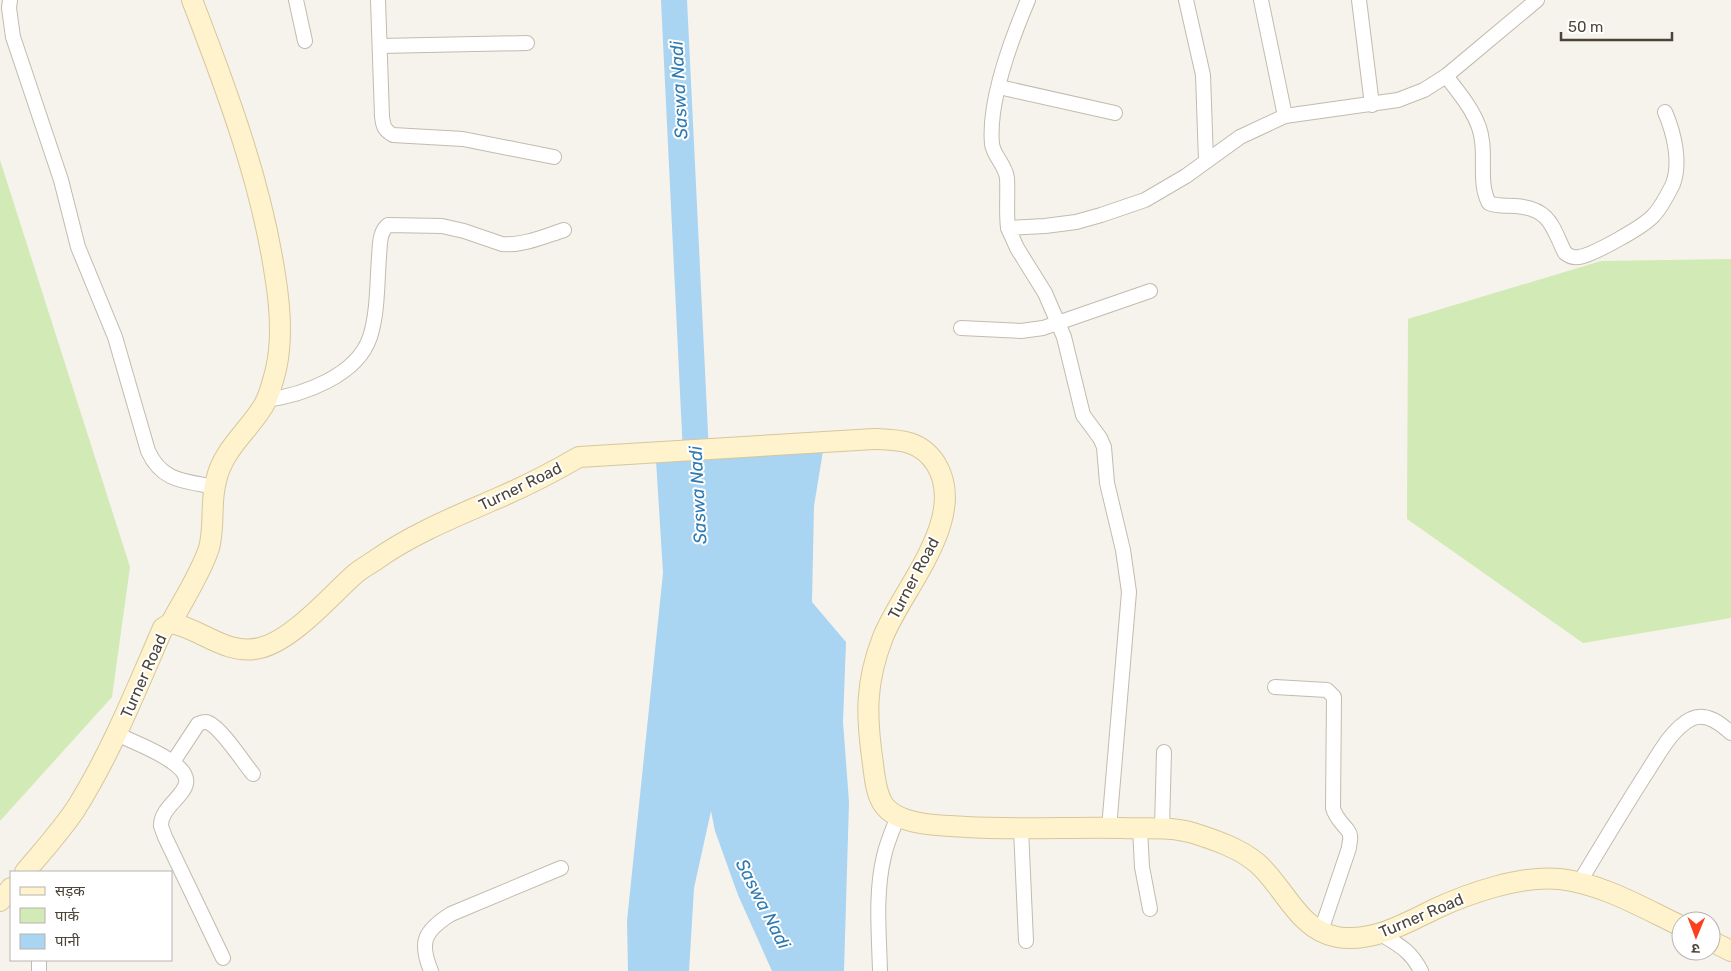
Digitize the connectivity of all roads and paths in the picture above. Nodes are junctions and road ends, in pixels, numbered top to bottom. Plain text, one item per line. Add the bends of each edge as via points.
1 (10, 0) edge
2 (192, 0) edge
3 (296, 0) edge
4 (378, 0) edge
5 (1028, 0) edge
6 (1186, 0) edge
7 (1261, 0) edge
8 (1359, 0) edge
9 (1537, 0) edge
10 (305, 41) dead end
11 (527, 43) dead end
12 (380, 46) junction
13 (1446, 76) junction
14 (999, 87) junction
15 (1372, 105) junction
16 (1665, 112) dead end
17 (1115, 113) dead end
18 (1285, 116) junction
19 (554, 157) dead end
20 (1206, 161) junction
21 (1008, 228) junction
22 (564, 230) dead end
23 (1150, 291) dead end
24 (1058, 323) junction
25 (961, 328) dead end
26 (266, 400) junction
27 (215, 487) junction
28 (171, 623) junction
29 (1275, 687) dead end
30 (1731, 733) edge
31 (117, 734) junction
32 (1164, 752) dead end
33 (173, 762) junction
34 (253, 774) dead end
35 (898, 816) junction
36 (1109, 828) junction
37 (1140, 828) junction
38 (1162, 828) junction
39 (1021, 829) junction
40 (33, 868) edge
41 (561, 868) dead end
42 (1579, 883) junction
43 (10, 889) edge
44 (0, 901) edge
45 (1150, 909) dead end
46 (1671, 921) edge
47 (1322, 931) junction
48 (1380, 934) junction
49 (1026, 941) dead end
50 (223, 958) dead end
51 (431, 971) edge
52 (880, 971) edge
53 (1421, 971) edge

1 - 27 street via 13,37 61,180 78,247 115,337 148,451 160,471 167,475
2 - 26 main road via 226,89 272,252 279,299 280,340
3 - 10 street
4 - 12 street
5 - 14 street via 1015,31
6 - 20 street via 1203,75
7 - 18 street
8 - 15 street
9 - 13 street
11 - 12 street
12 - 19 street via 382,116 386,131 393,135 463,139
13 - 15 street via 1424,90
13 - 16 street via 1477,123 1482,138 1484,189 1490,203 1534,208 1555,230 1565,254 1572,257 1588,254 1644,225 1654,215 1675,176 1676,149
14 - 17 street
14 - 21 street via 992,145 1007,179
15 - 18 street
18 - 20 street via 1240,137
20 - 21 street via 1145,200 1125,207 1076,222
21 - 24 street
22 - 26 street via 508,245 442,226 388,225 380,241 374,324 361,354 331,380 302,393
23 - 24 street
24 - 25 street via 1022,331
24 - 36 street via 1080,407 1104,447 1107,483 1128,580
26 - 27 main road via 230,450
27 - 28 main road via 208,548
28 - 31 main road, Turner Road via 163,628
28 - 35 main road, Turner Road via 185,625 215,642 232,647 260,648 279,640 356,573 392,549 537,481 579,457 874,439 912,444 929,453 942,474 945,502 933,545 883,637 872,670 867,703 876,788 880,800
29 - 47 street via 1327,690 1334,698 1333,808 1335,816 1351,836
30 - 42 street via 1702,716 1690,720 1675,732 1635,790
31 - 33 street
31 - 40 main road, Turner Road via 74,810
32 - 38 street
33 - 34 street via 198,724 203,722 220,732
33 - 50 street via 186,775 185,787 163,816 161,826
35 - 39 main road, Turner Road via 938,825
35 - 52 street via 884,855 878,894
36 - 37 main road, Turner Road
36 - 39 main road, Turner Road
37 - 38 main road, Turner Road
37 - 45 street via 1142,867
38 - 47 main road, Turner Road via 1209,838 1251,858 1274,881 1298,913
39 - 49 street
41 - 51 street via 440,921 424,940
42 - 46 main road, Turner Road
42 - 48 main road, Turner Road via 1539,879 1476,892
43 - 44 main road
47 - 48 main road, Turner Road via 1354,938
48 - 53 street via 1415,959

